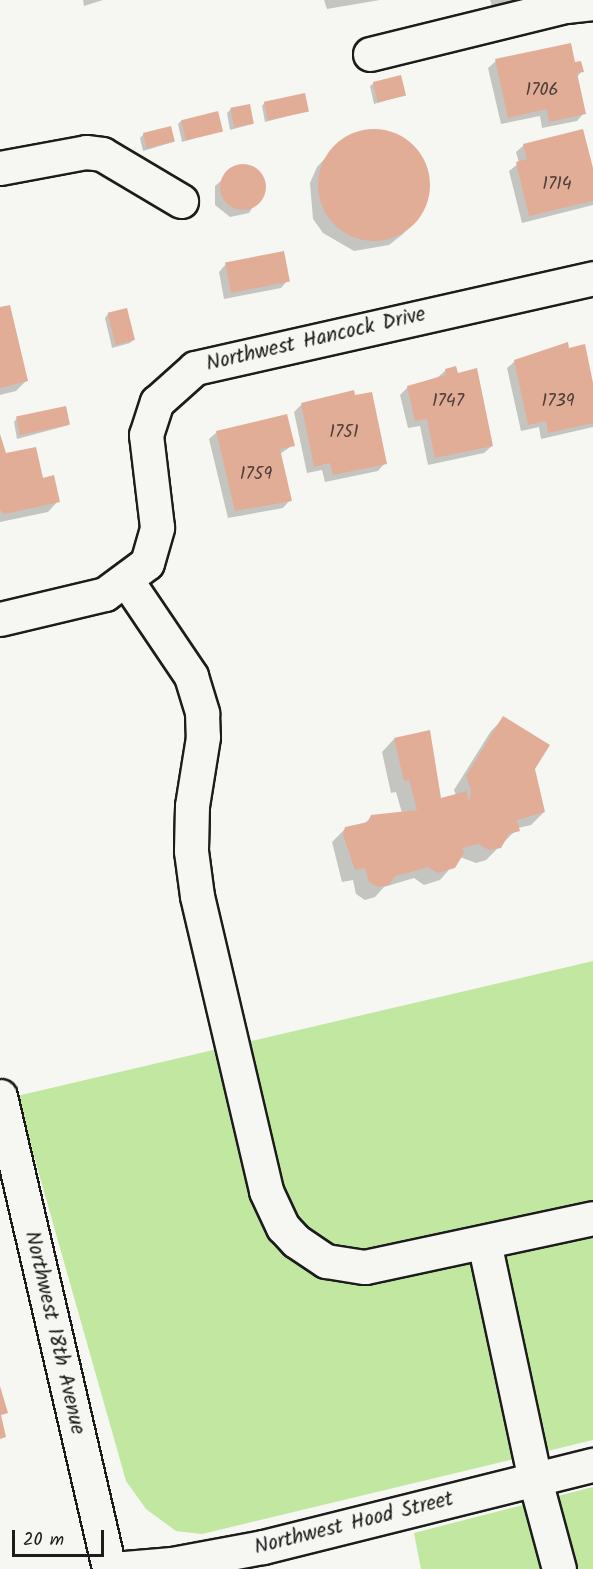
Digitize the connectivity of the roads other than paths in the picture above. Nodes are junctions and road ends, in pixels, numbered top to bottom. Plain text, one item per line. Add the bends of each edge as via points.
1 (593, 3) edge
2 (370, 54) dead end
3 (0, 168) edge
4 (181, 201) dead end
5 (593, 278) edge
6 (127, 580) junction
7 (0, 619) edge
8 (0, 1096) edge
9 (593, 1218) edge
10 (484, 1242) junction
11 (593, 1466) edge
12 (535, 1480) junction
13 (109, 1569) edge
14 (113, 1569) edge
15 (559, 1569) edge

1 - 2 street via 566,6
3 - 4 street via 86,152 102,154
5 - 6 street, Northwest Hancock Drive via 195,368 157,402 146,435 157,526 147,563
6 - 7 street, Northwest Hancock Drive via 105,594
6 - 10 street via 191,676 201,713 203,737 191,851 197,896 273,1210 308,1251 346,1266 383,1264
8 - 13 street, Northwest 18th Avenue
9 - 10 street
10 - 12 street
11 - 12 street, Northwest Hood Street
12 - 14 street, Northwest Hood Street via 263,1547 172,1564
12 - 15 street

